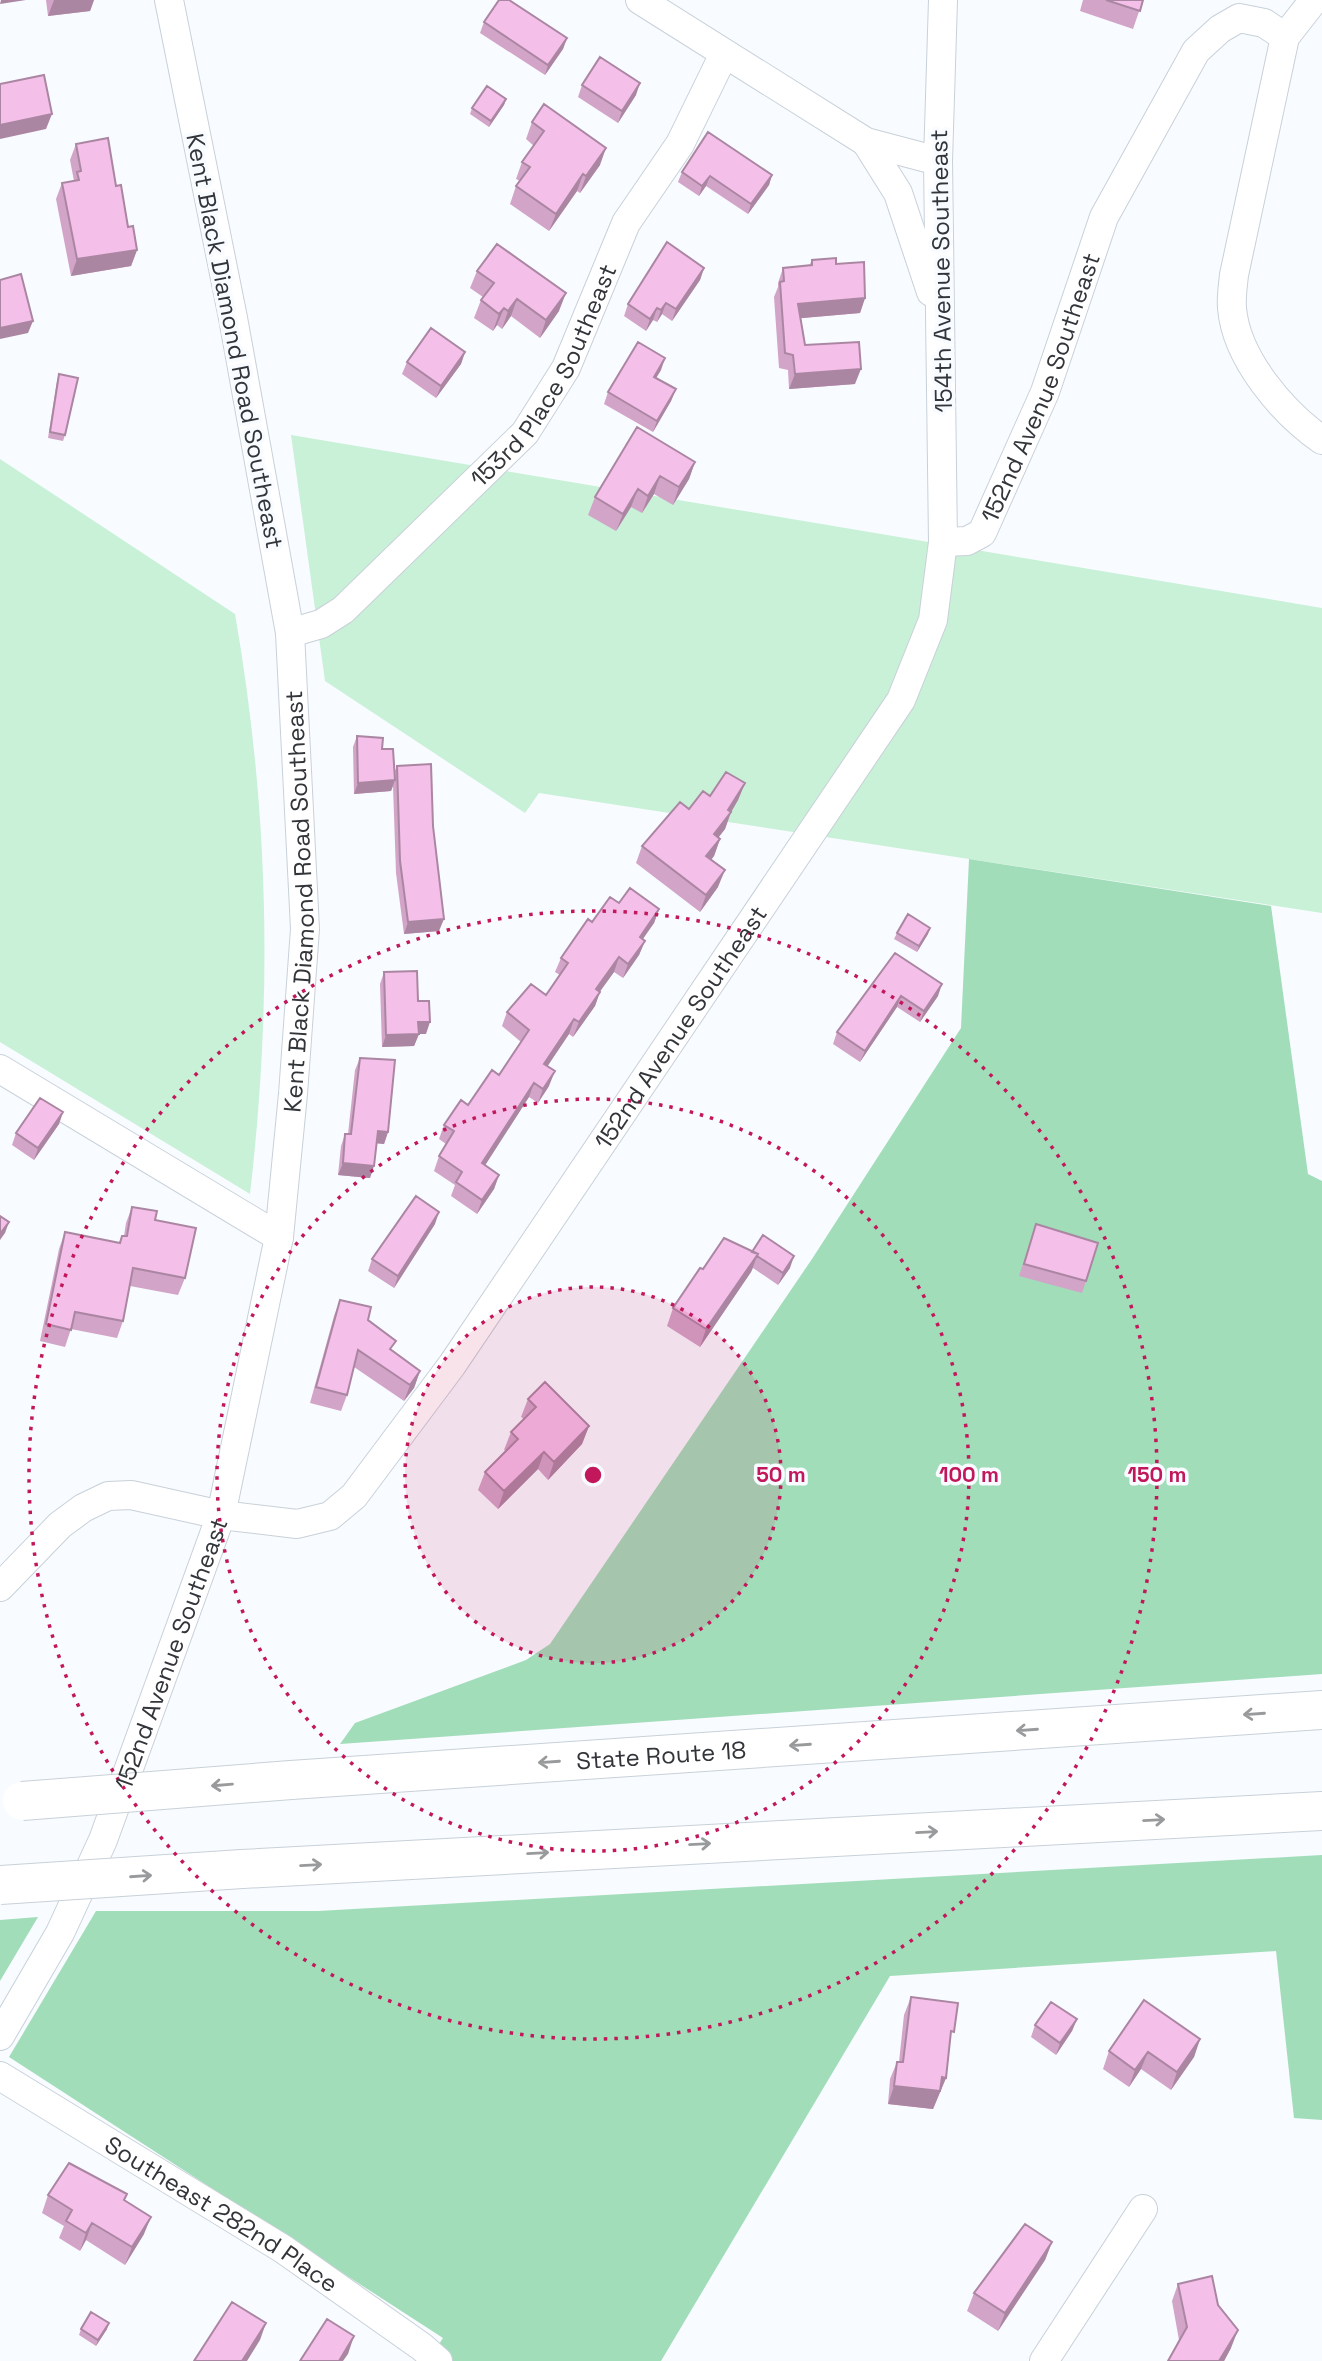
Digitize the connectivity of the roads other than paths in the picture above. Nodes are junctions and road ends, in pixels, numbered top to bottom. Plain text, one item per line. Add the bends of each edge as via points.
1 (169, 0) edge
2 (640, 0) edge
3 (943, 0) edge
4 (1314, 0) edge
5 (1285, 37) junction
6 (724, 54) junction
7 (866, 142) junction
8 (938, 161) junction
9 (939, 316) junction
10 (1322, 440) edge
11 (943, 542) junction
12 (290, 632) junction
13 (0, 1069) edge
14 (279, 1237) junction
15 (221, 1515) junction
16 (0, 1587) edge
17 (1322, 1710) edge
18 (11, 1802) edge
19 (1322, 1811) edge
20 (0, 1885) edge
21 (0, 2036) edge
22 (0, 2076) edge
23 (1143, 2208) dead end
24 (438, 2361) edge
25 (1044, 2361) edge

1 - 12 street, Kent Black Diamond Road Southeast
2 - 6 street
3 - 8 street, 154th Avenue Southeast
4 - 5 street
5 - 10 street via 1234,275 1232,308 1241,344 1257,372
5 - 11 street, 152nd Avenue Southeast via 1264,23 1239,18 1196,51 1104,217 1045,392 982,533 967,541
6 - 7 street
6 - 12 street, 153rd Place Southeast via 680,144 626,223 566,368 525,433 344,610 320,624
7 - 8 street
7 - 9 street via 898,193
8 - 9 street, 154th Avenue Southeast
9 - 11 street, 154th Avenue Southeast
11 - 15 street, 152nd Avenue Southeast via 933,620 901,700 405,1430 354,1496 330,1516 297,1524
12 - 14 street, Kent Black Diamond Road Southeast via 305,929
13 - 14 street
14 - 15 street, Kent Black Diamond Road Southeast
15 - 16 street via 131,1495 108,1496 83,1507 61,1525
15 - 21 street, 152nd Avenue Southeast via 103,1840 60,1933
17 -> 18 highway, State Route 18, bridge
20 -> 19 highway, bridge
22 - 24 street, Southeast 282nd Place via 283,2249
23 - 25 street

